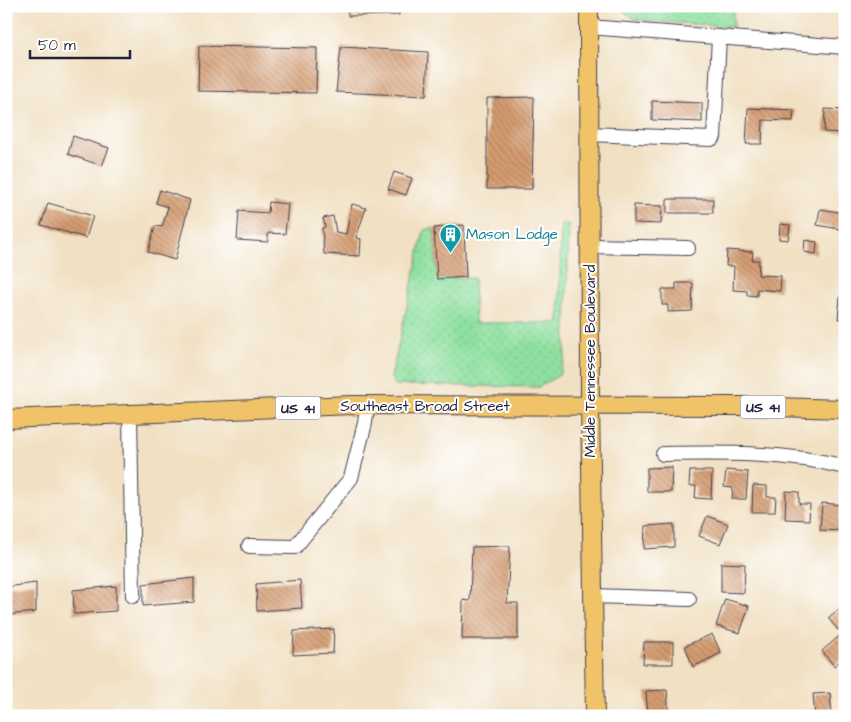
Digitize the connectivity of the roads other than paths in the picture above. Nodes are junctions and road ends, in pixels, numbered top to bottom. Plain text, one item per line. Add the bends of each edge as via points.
1 (589, 6) edge
2 (589, 27) junction
3 (719, 37) junction
4 (845, 47) edge
5 (589, 134) junction
6 (589, 246) junction
7 (688, 248) dead end
8 (590, 405) junction
9 (367, 406) junction
10 (845, 409) edge
11 (130, 414) junction
12 (6, 419) edge
13 (663, 454) dead end
14 (845, 467) edge
15 (249, 546) dead end
16 (133, 596) dead end
17 (592, 596) junction
18 (689, 599) dead end
19 (595, 716) edge

1 - 2 main road, Middle Tennessee Boulevard
2 - 3 street
2 - 5 main road, Middle Tennessee Boulevard
3 - 4 street
3 - 5 street via 714,137
5 - 6 main road, Middle Tennessee Boulevard
6 - 7 street
6 - 8 main road, Middle Tennessee Boulevard
8 - 9 main road, Southeast Broad Street / US 41
8 - 10 main road, Southeast Broad Street / US 41
8 - 17 main road, Middle Tennessee Boulevard
9 - 11 main road, Southeast Broad Street / US 41
9 - 15 street via 351,478 295,547
11 - 12 main road, Southeast Broad Street / US 41
11 - 16 street
13 - 14 street via 738,453 815,460
17 - 18 street
17 - 19 main road, Middle Tennessee Boulevard

